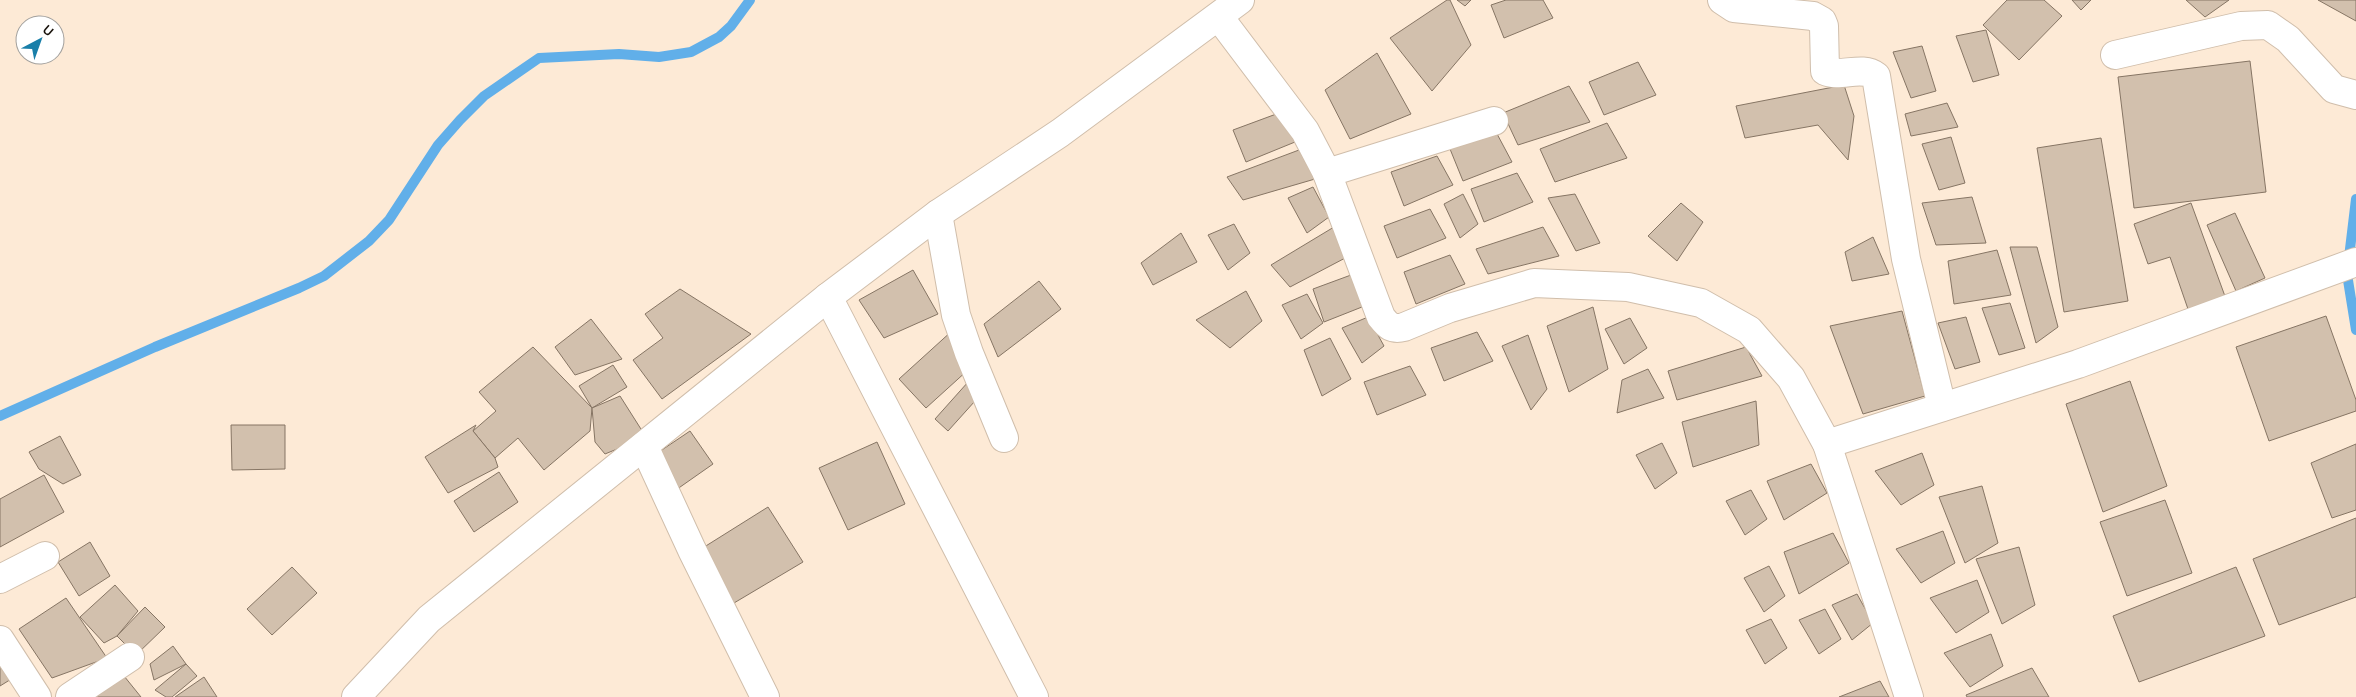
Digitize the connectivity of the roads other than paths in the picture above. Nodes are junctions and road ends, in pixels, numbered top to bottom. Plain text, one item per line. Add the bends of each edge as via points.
1 (1240, 0) edge
2 (1722, 0) edge
3 (1219, 17) junction
4 (2115, 55) dead end
5 (2345, 92) edge
6 (1494, 121) dead end
7 (1327, 173) junction
8 (938, 214) junction
9 (2356, 262) edge
10 (828, 297) junction
11 (1942, 407) junction
12 (1004, 438) dead end
13 (1826, 444) junction
14 (644, 446) junction
15 (45, 556) dead end
16 (0, 579) edge
17 (0, 640) edge
18 (130, 657) dead end
19 (37, 697) edge
20 (70, 697) edge
21 (356, 697) edge
22 (765, 697) edge
23 (1034, 697) edge
24 (1909, 697) edge

1 - 3 street
2 - 11 street via 1734,8 1813,16 1824,26 1825,71 1868,72 1876,76 1906,259
3 - 7 street via 1305,131
3 - 8 street via 1060,133
4 - 5 street via 2241,26 2268,25 2288,39
6 - 7 street
7 - 13 street via 1381,317 1388,327 1404,328 1450,308 1534,283 1628,287 1701,303 1749,330 1790,378
8 - 10 street
8 - 12 street via 956,314
9 - 11 street via 2087,361
10 - 14 street
10 - 23 street
11 - 13 street
13 - 24 street
14 - 21 street via 429,619
14 - 22 street
15 - 16 street
17 - 19 street
18 - 20 street

